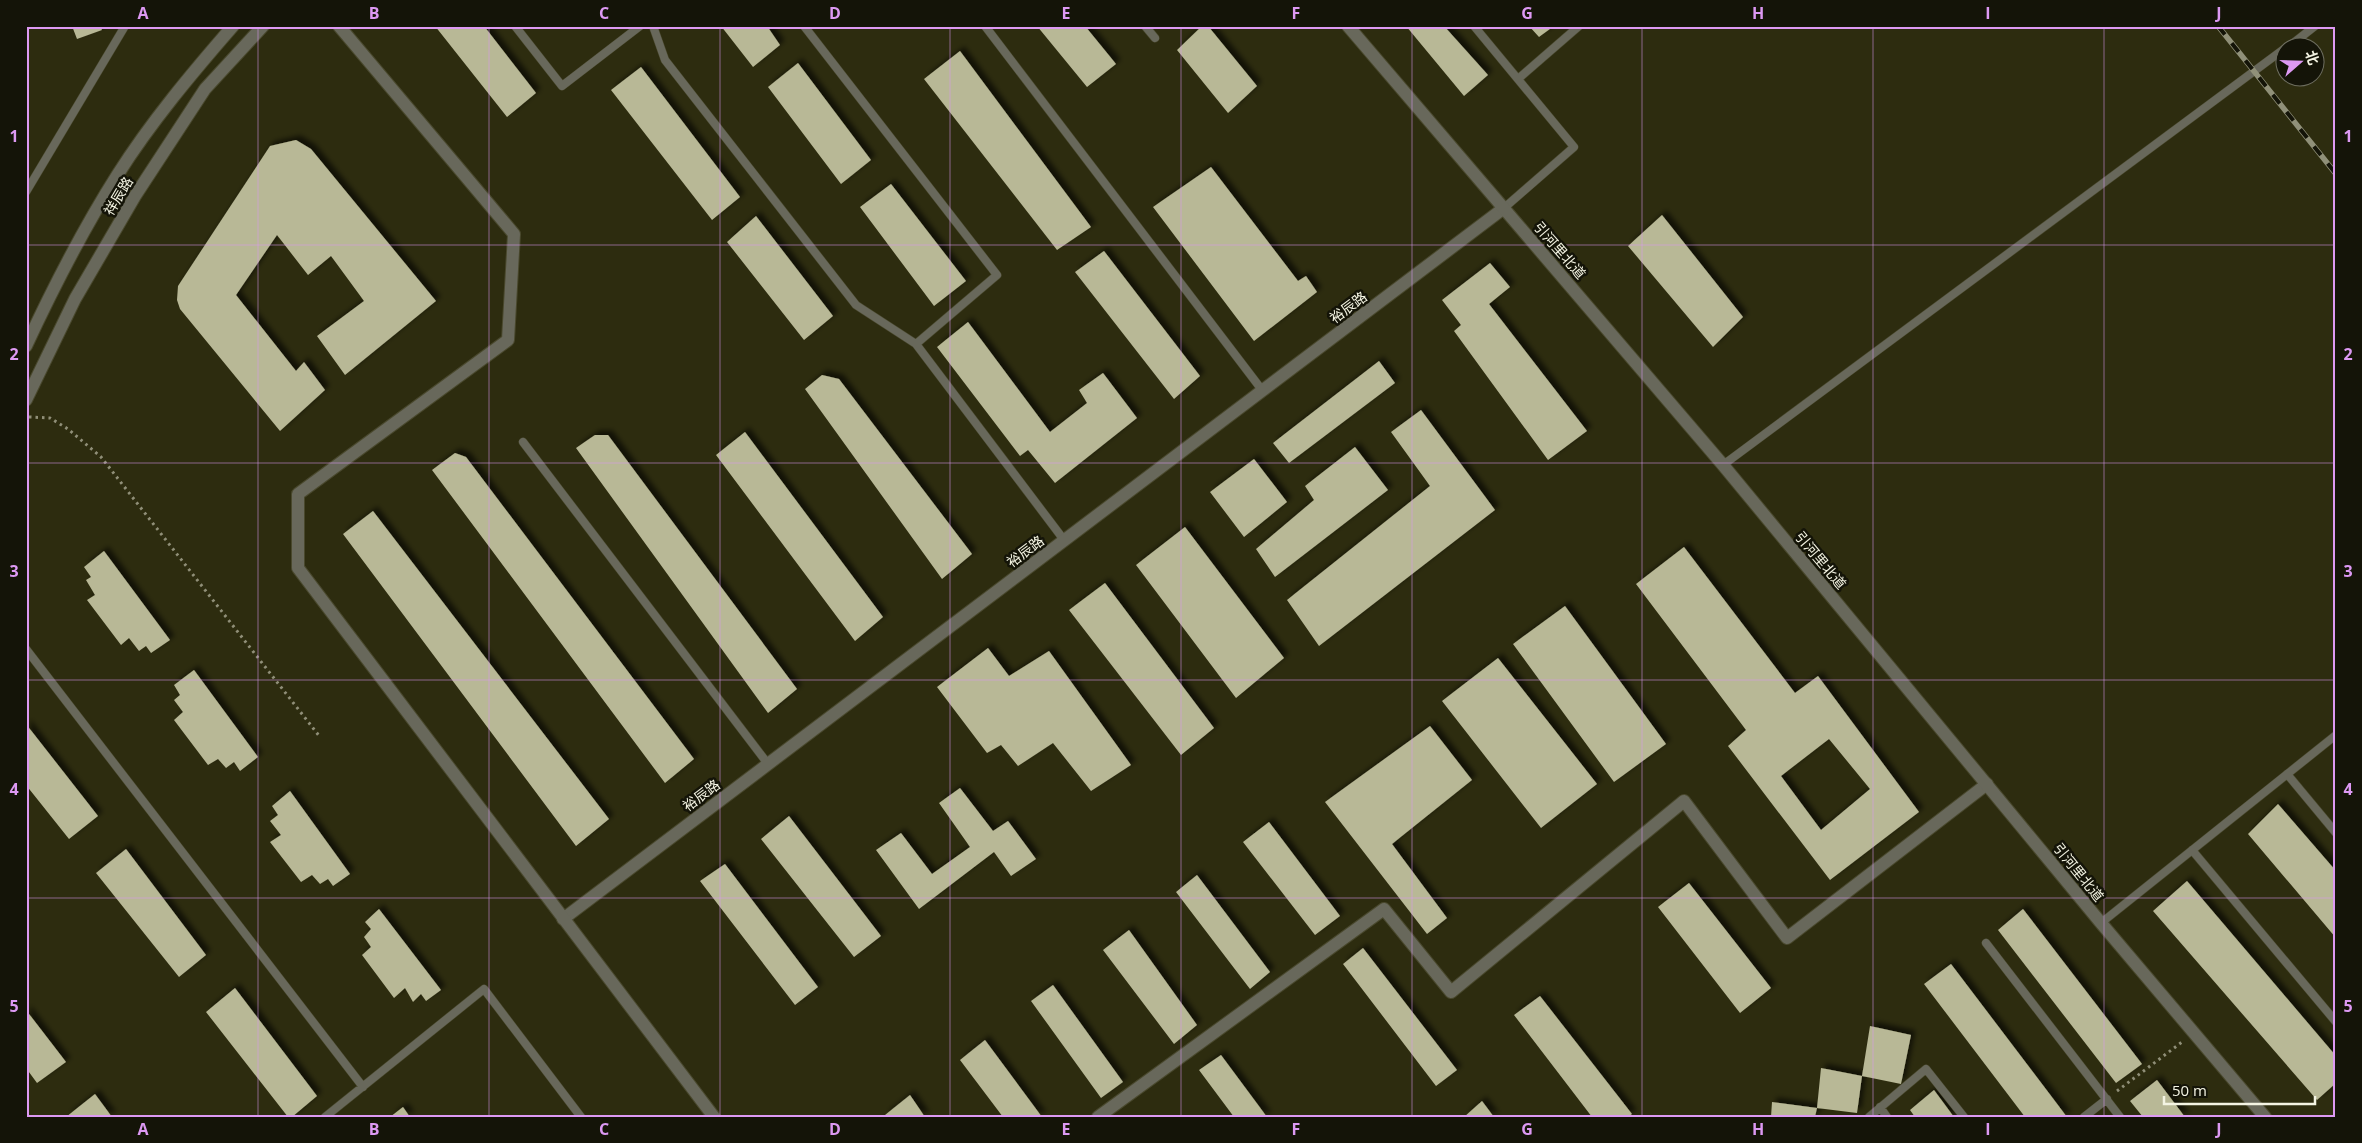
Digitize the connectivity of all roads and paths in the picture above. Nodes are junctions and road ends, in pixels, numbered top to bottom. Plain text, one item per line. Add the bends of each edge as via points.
1 (125, 26) edge
2 (232, 26) edge
3 (263, 26) edge
4 (339, 26) edge
5 (515, 26) edge
6 (640, 26) edge
7 (653, 26) edge
8 (804, 26) edge
9 (985, 26) edge
10 (1145, 26) edge
11 (1348, 26) edge
12 (1474, 26) edge
13 (1579, 26) edge
14 (2315, 26) edge
15 (1155, 38) dead end
16 (2299, 38) edge
17 (2274, 57) edge
18 (1518, 79) junction
19 (26, 192) edge
20 (1504, 208) junction
21 (916, 344) junction
22 (26, 346) edge
23 (1262, 390) junction
24 (26, 400) edge
25 (26, 416) edge
26 (523, 442) dead end
27 (1723, 465) junction
28 (1064, 540) junction
29 (26, 649) edge
30 (2336, 735) edge
31 (320, 737) dead end
32 (768, 764) junction
33 (2287, 774) junction
34 (1987, 784) junction
35 (2336, 833) edge
36 (2192, 850) junction
37 (563, 918) junction
38 (2101, 923) junction
39 (1986, 943) dead end
40 (2336, 1022) edge
41 (2194, 1033) junction
42 (363, 1086) junction
43 (2106, 1099) junction
44 (1880, 1107) junction
45 (325, 1117) edge
46 (581, 1117) edge
47 (714, 1117) edge
48 (1098, 1117) edge
49 (1869, 1117) edge
50 (1887, 1117) edge
51 (1964, 1117) edge
52 (2084, 1117) edge
53 (2120, 1117) edge
54 (2266, 1117) edge

1 - 19 lane
2 - 22 street, 祥辰路 via 192,72 118,174 49,297
3 - 24 street, 祥辰路 via 205,89 135,196 76,299
4 - 37 street via 514,234 508,340 298,494 298,568
5 - 6 lane via 562,86
7 - 21 lane via 665,60 856,305
8 - 21 lane via 997,276
9 - 23 lane
10 - 15 lane
11 - 20 street, 引河里北道
12 - 18 lane
13 - 18 lane
14 - 16 lane
17 - 27 lane
18 - 20 lane via 1574,147
20 - 23 street, 裕辰路
20 - 27 street, 引河里北道
21 - 28 lane
23 - 28 street, 裕辰路
25 - 31 path via 50,418 100,457
26 - 32 lane
27 - 34 street, 引河里北道
28 - 32 street, 裕辰路
29 - 42 lane
30 - 33 lane
32 - 37 street, 裕辰路
33 - 35 lane
33 - 36 lane
34 - 38 street, 引河里北道
34 - 48 street via 1786,938 1684,801 1451,992 1384,909
36 - 38 lane
36 - 40 lane
37 - 47 street
38 - 41 street, 引河里北道
39 - 43 lane
41 - 43 path
41 - 54 street, 引河里北道
42 - 45 lane
42 - 46 lane via 484,989
43 - 52 lane
43 - 53 lane
44 - 49 lane
44 - 50 lane
44 - 51 lane via 1926,1069

